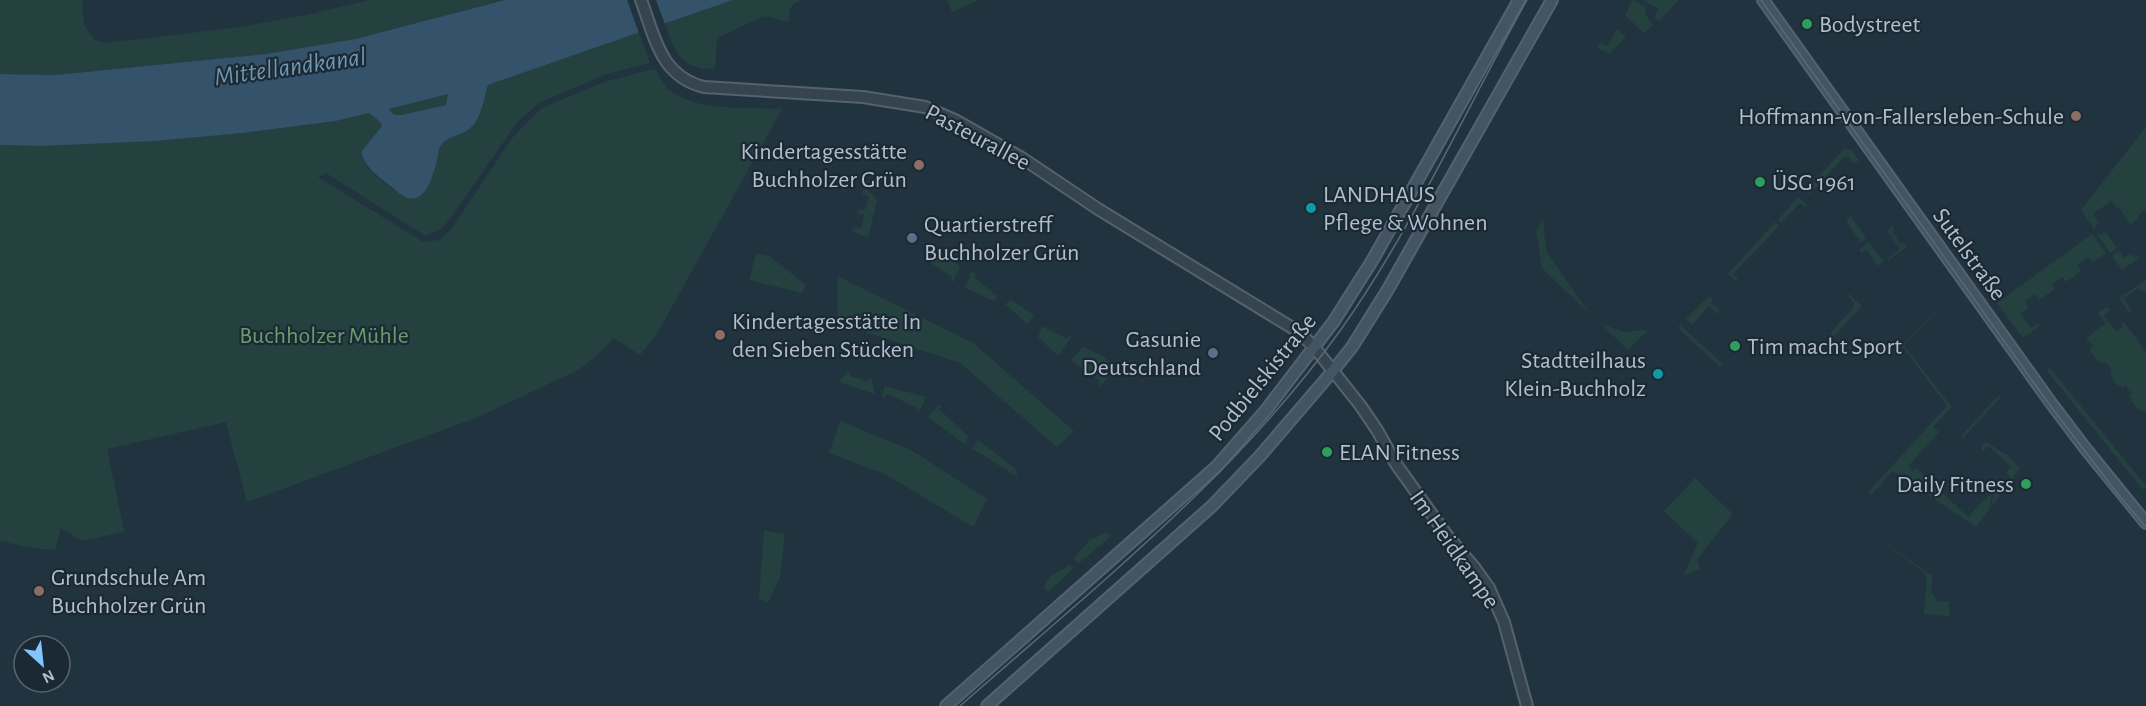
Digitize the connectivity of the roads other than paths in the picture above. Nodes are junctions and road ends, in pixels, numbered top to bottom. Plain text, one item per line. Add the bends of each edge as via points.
1 (641, 0) edge
2 (1519, 0) edge
3 (1552, 0) edge
4 (1765, 1) edge
5 (1314, 347) junction
6 (1332, 372) junction
7 (2146, 523) edge
8 (946, 706) edge
9 (987, 706) edge
10 (1527, 706) edge

1 - 5 street, Pasteurallee via 664,60 685,81 704,87 886,99 944,115 1022,158 1299,332
2 - 5 main road, Podbielskistraße via 1391,229
3 - 6 main road, Podbielskistraße via 1387,291
4 - 7 main road, Sutelstraße via 2051,403
5 - 6 street, Im Heidkampe
5 - 8 main road, Podbielskistraße via 1216,467
6 - 9 main road, Podbielskistraße via 1212,506
6 - 10 street, Im Heidkampe via 1360,405 1402,473 1489,588 1504,622

